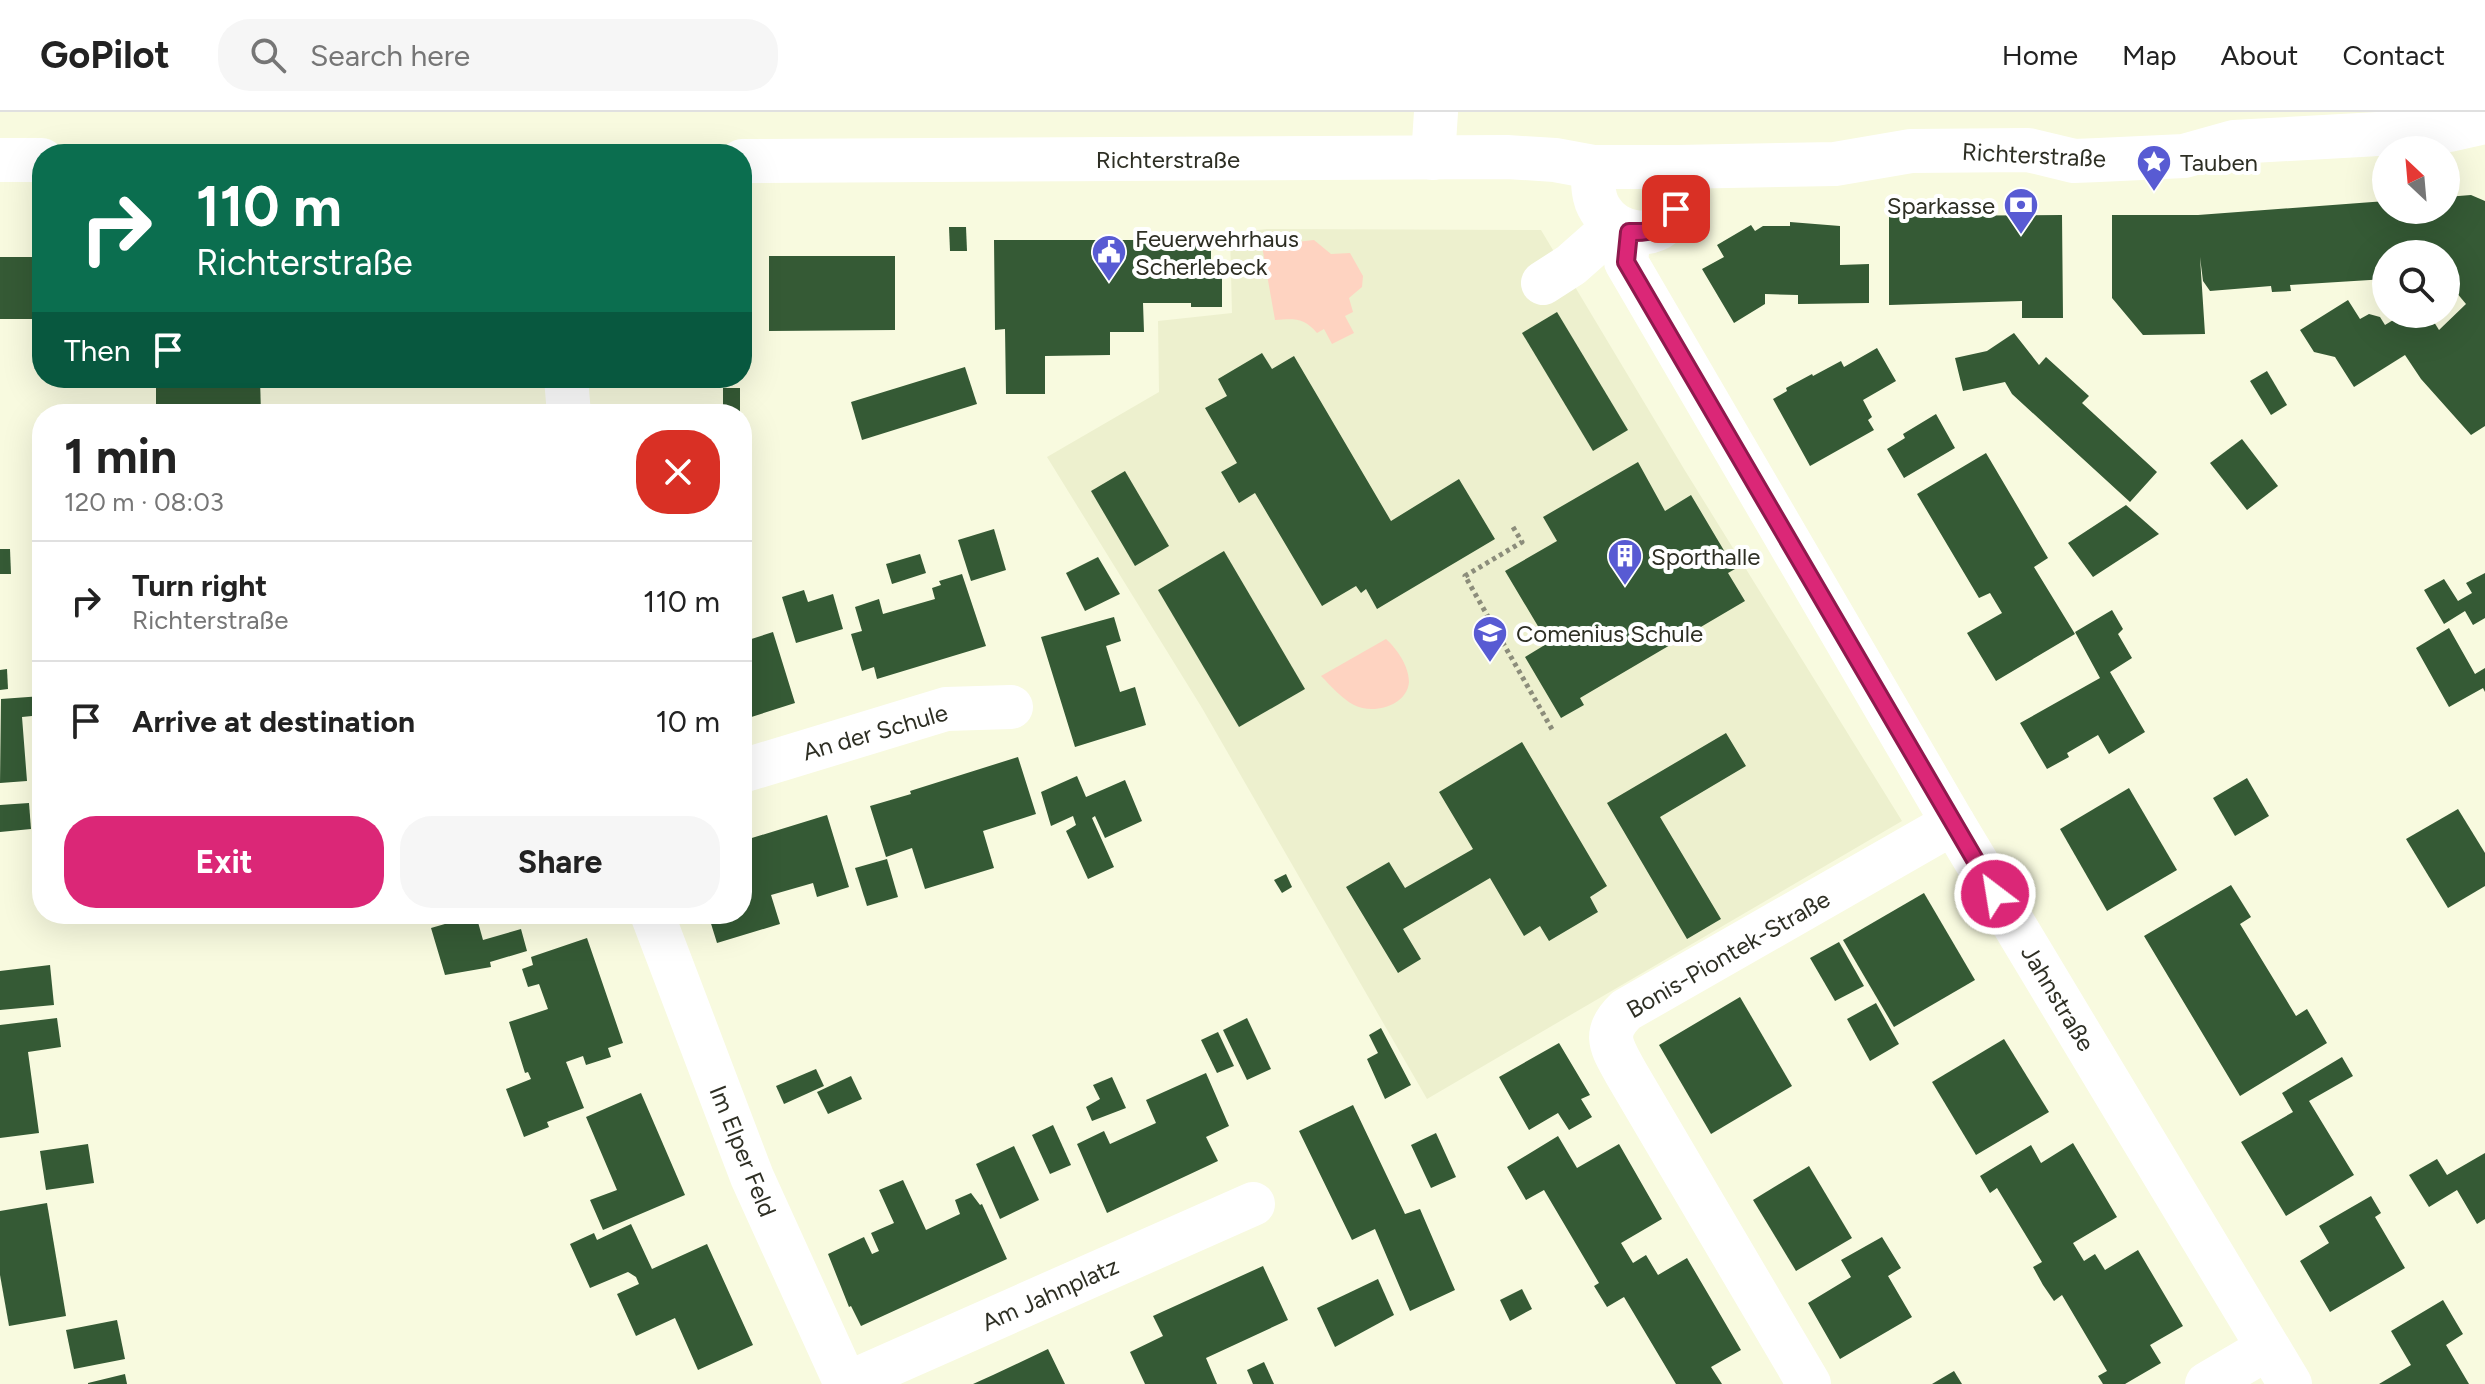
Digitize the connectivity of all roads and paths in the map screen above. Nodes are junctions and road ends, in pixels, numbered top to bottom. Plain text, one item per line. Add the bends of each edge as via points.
1 (1436, 112) edge
2 (2485, 122) edge
3 (1433, 158) junction
4 (0, 160) edge
5 (32, 160) edge
6 (752, 161) edge
7 (1593, 167) junction
8 (1677, 167) junction
9 (1621, 230) junction
10 (1543, 283) dead end
11 (1513, 527) dead end
12 (1011, 707) dead end
13 (1553, 731) dead end
14 (752, 768) edge
15 (1953, 823) junction
16 (656, 924) edge
17 (1253, 1204) dead end
18 (2279, 1366) edge
19 (846, 1384) edge
20 (1809, 1384) edge
21 (2207, 1384) edge

1 - 3 street
2 - 8 street, Richterstraße via 2449,130 2234,142 2175,156 2074,161 2028,150 1911,151 1835,164
3 - 6 street, Richterstraße
3 - 7 street, Richterstraße via 1555,160
4 - 5 street
7 - 8 street, Richterstraße
7 - 9 street via 1599,208
8 - 9 street via 1676,209 1663,226 1646,233
9 - 10 street
9 - 15 street, Jahnstraße via 1626,262
11 - 13 path via 1522,542 1465,576
12 - 14 street, An der Schule via 946,709
15 - 18 street, Jahnstraße
15 - 20 street, Bonis-Piontek-Straße via 1626,1010 1611,1028 1611,1042 1626,1073
16 - 19 street, Im Elper Feld via 752,1177
17 - 19 street, Am Jahnplatz
18 - 21 street

